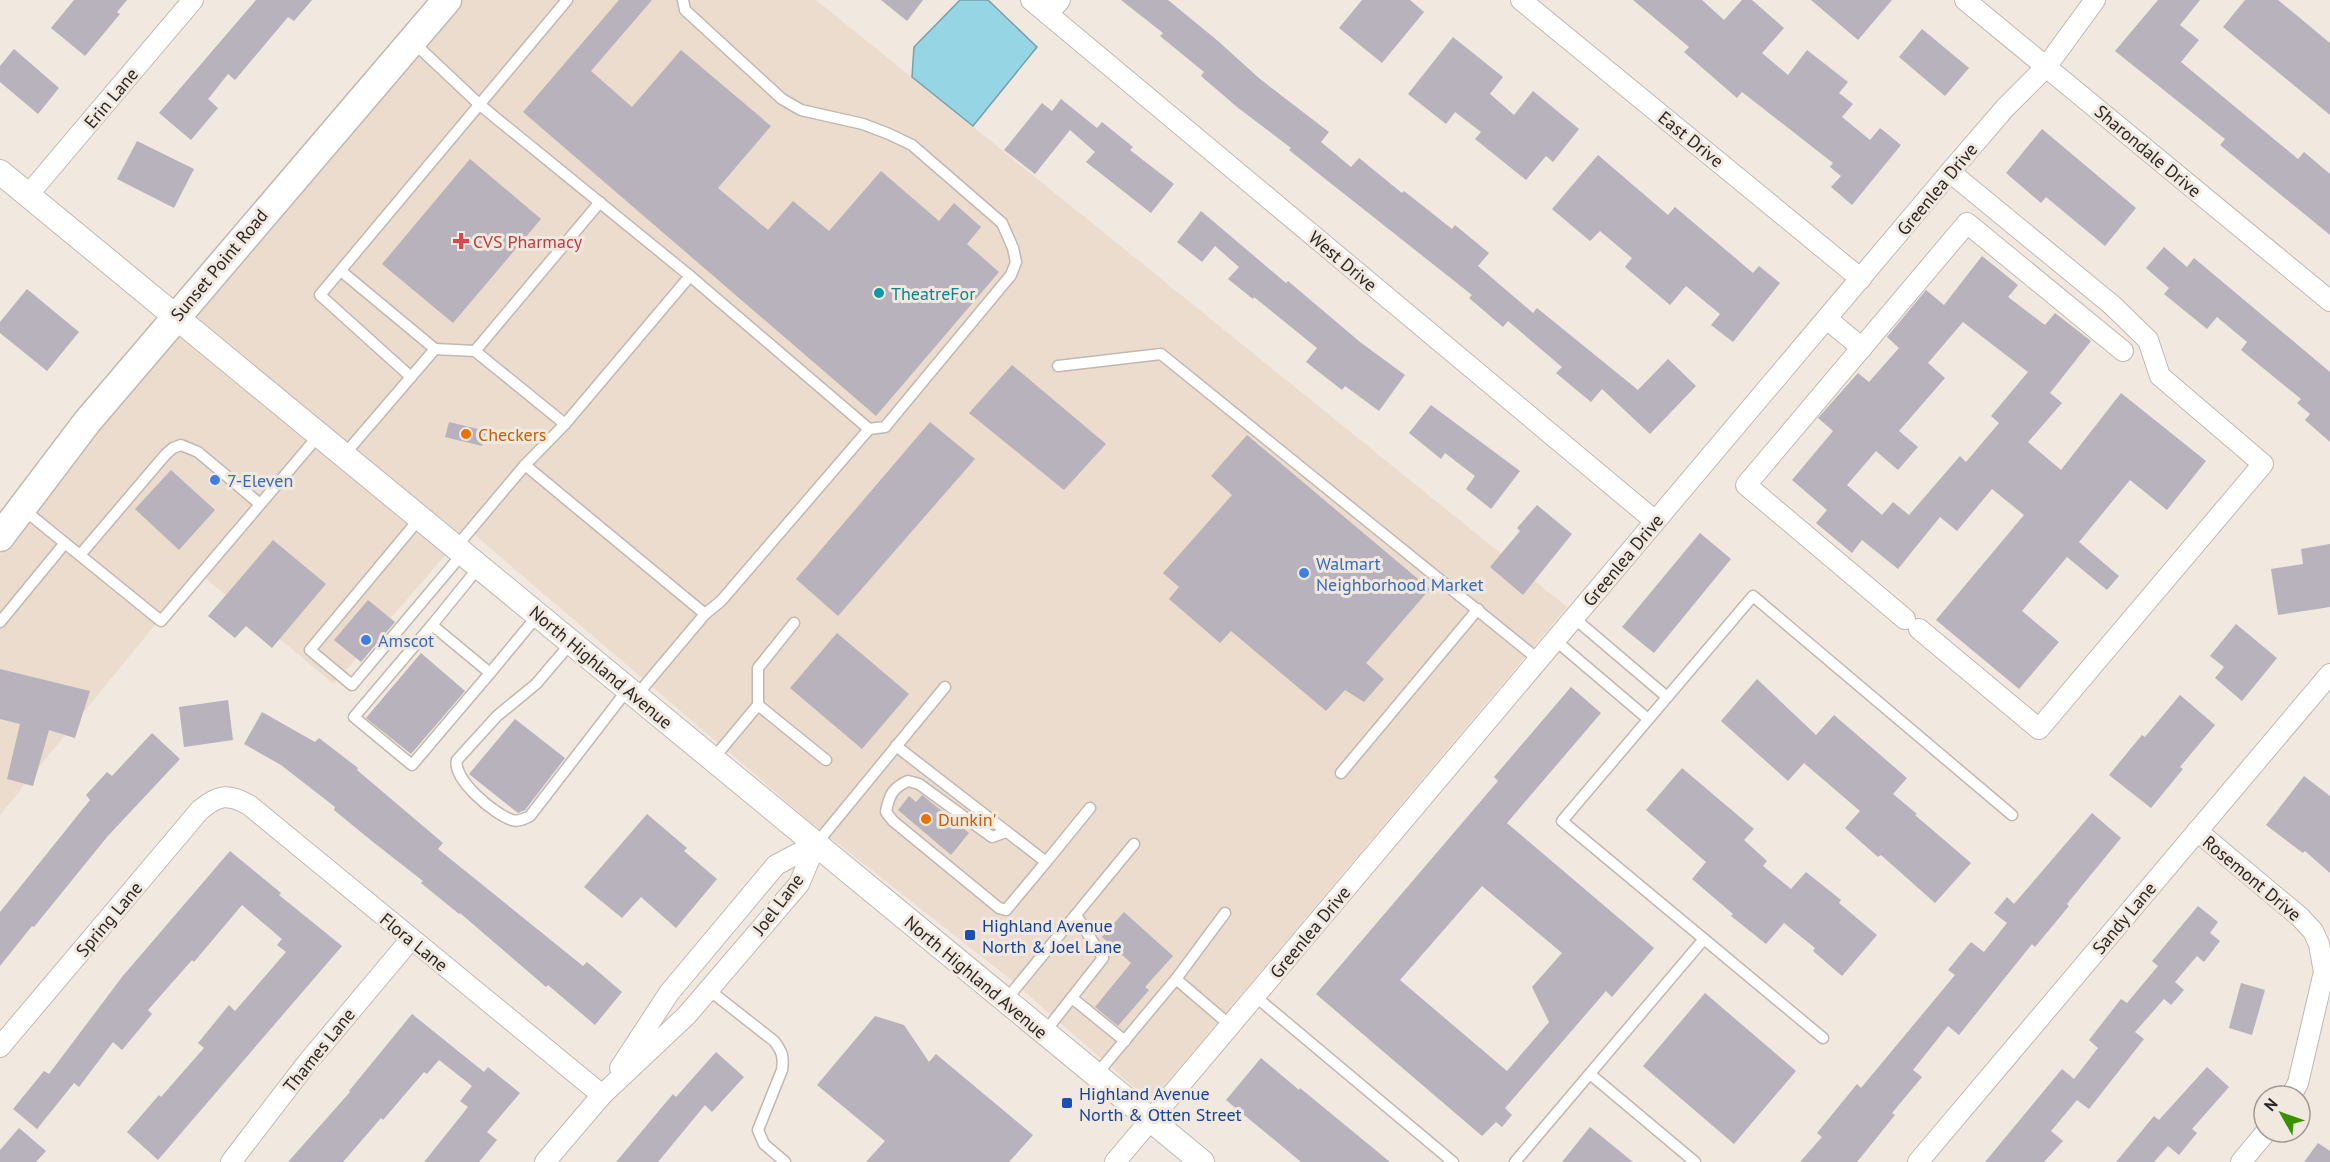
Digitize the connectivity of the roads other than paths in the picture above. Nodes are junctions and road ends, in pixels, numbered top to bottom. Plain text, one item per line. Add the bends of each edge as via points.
1 (193, 0) edge
2 (447, 0) edge
3 (567, 0) edge
4 (683, 0) edge
5 (1031, 0) edge
6 (1521, 0) edge
7 (1965, 0) edge
8 (2095, 0) edge
9 (1054, 7) edge
10 (411, 40) junction
11 (2046, 67) junction
12 (480, 105) junction
13 (0, 172) edge
14 (1950, 172) junction
15 (28, 195) junction
16 (600, 202) junction
17 (341, 271) junction
18 (690, 276) junction
19 (1861, 279) junction
20 (2330, 301) edge
21 (176, 316) junction
22 (1827, 319) junction
23 (1862, 348) junction
24 (435, 349) junction
25 (476, 351) junction
26 (2123, 351) dead end
27 (1058, 366) dead end
28 (411, 377) junction
29 (565, 424) junction
30 (869, 429) junction
31 (319, 435) junction
32 (344, 455) junction
33 (525, 465) junction
34 (261, 504) junction
35 (23, 509) junction
36 (421, 518) junction
37 (1655, 521) junction
38 (2, 531) edge
39 (65, 543) junction
40 (80, 555) junction
41 (466, 556) junction
42 (1478, 609) junction
43 (705, 614) junction
44 (538, 615) junction
45 (1574, 618) junction
46 (0, 622) edge
47 (795, 623) dead end
48 (432, 625) junction
49 (1555, 640) junction
50 (572, 642) junction
51 (1539, 660) junction
52 (490, 673) junction
53 (2330, 674) edge
54 (945, 687) dead end
55 (632, 692) junction
56 (1667, 697) junction
57 (758, 705) junction
58 (1648, 719) junction
59 (896, 746) junction
60 (713, 759) junction
61 (826, 760) dead end
62 (1341, 773) dead end
63 (222, 797) joint
64 (1090, 808) dead end
65 (2012, 815) dead end
66 (2197, 831) junction
67 (1006, 832) junction
68 (816, 844) junction
69 (1134, 844) dead end
70 (1046, 862) junction
71 (1225, 913) dead end
72 (1076, 915) junction
73 (411, 939) junction
74 (1704, 939) junction
75 (1176, 979) junction
76 (709, 990) junction
77 (1256, 997) junction
78 (1072, 998) junction
79 (1004, 1001) junction
80 (1231, 1026) junction
81 (1044, 1033) junction
82 (1823, 1038) dead end
83 (1125, 1041) junction
84 (0, 1047) edge
85 (1590, 1074) junction
86 (1096, 1076) junction
87 (2297, 1084) edge
88 (602, 1095) junction
89 (1151, 1120) junction
90 (2256, 1144) edge
91 (231, 1162) edge
92 (545, 1162) edge
93 (785, 1162) edge
94 (1115, 1162) edge
95 (1202, 1162) edge
96 (1453, 1162) edge
97 (1515, 1162) edge
98 (1695, 1162) edge
99 (1918, 1162) edge
100 (2241, 1162) edge

1 - 15 street, Erin Lane
2 - 10 main road, Sunset Point Road
3 - 12 lane
4 - 30 lane via 685,10 782,99 801,110 863,124 912,145 1002,223 1013,248 1016,262 1011,275 885,427
5 - 9 street, West Drive
6 - 19 street, East Drive
7 - 11 street, Sharondale Drive
8 - 11 street, Greenlea Drive
9 - 37 street, West Drive
10 - 12 lane
10 - 21 main road, Sunset Point Road
11 - 14 street, Greenlea Drive
11 - 20 street, Sharondale Drive
12 - 16 lane
12 - 17 lane
13 - 15 street, North Highland Avenue
14 - 19 street, Greenlea Drive
14 - 23 street via 2112,305 2148,340 2160,376 2263,464 2039,729 1746,485
15 - 21 street, North Highland Avenue
16 - 18 lane
16 - 25 lane
17 - 24 lane
17 - 28 lane via 320,295
18 - 29 lane
18 - 30 lane
19 - 22 street, Greenlea Drive
21 - 31 street, North Highland Avenue
21 - 35 main road, Sunset Point Road via 87,422
22 - 23 street
22 - 37 street, Greenlea Drive
23 - 26 street via 1967,223
24 - 25 lane
24 - 28 lane
25 - 29 lane
27 - 42 lane via 1161,354
28 - 32 lane
29 - 33 lane
30 - 43 lane via 721,602
31 - 32 street, North Highland Avenue
31 - 34 lane
32 - 36 street, North Highland Avenue
33 - 41 lane
33 - 43 lane
34 - 40 lane via 198,452 181,445 166,454
34 - 40 lane via 160,621
35 - 38 main road, Sunset Point Road
35 - 39 lane
36 - 41 street, North Highland Avenue
36 - 41 lane via 310,650 351,685
37 - 45 street, Greenlea Drive
39 - 40 lane
39 - 46 lane
41 - 44 street, North Highland Avenue
41 - 48 lane
42 - 51 lane
42 - 62 lane
43 - 55 lane
44 - 50 street, North Highland Avenue
44 - 52 lane
45 - 49 street, Greenlea Drive
45 - 56 lane
47 - 57 lane via 758,668
48 - 52 lane
48 - 52 lane via 354,717 412,765
49 - 51 street, Greenlea Drive
49 - 58 lane
50 - 55 street, North Highland Avenue
50 - 55 lane via 536,684 497,716 457,760 459,776 471,792 512,820 530,816
51 - 77 street, Greenlea Drive
53 - 66 street, Sandy Lane
54 - 59 lane
55 - 60 street, North Highland Avenue
56 - 58 lane
56 - 65 lane via 1753,596
57 - 60 lane
57 - 61 lane
58 - 74 lane via 1562,821
59 - 67 lane
59 - 68 lane
60 - 68 street, North Highland Avenue
63 - 73 street, Flora Lane via 237,798 249,805
63 - 84 street, Spring Lane via 200,810
64 - 70 lane
66 - 87 street, Rosemont Drive via 2300,917 2319,944 2324,972
66 - 99 street, Sandy Lane
67 - 70 lane
67 - 70 lane via 992,837 919,784 908,781 889,795 886,812 893,821 999,908 1006,910
68 - 76 street, Joel Lane via 798,884
68 - 79 street, North Highland Avenue
68 - 88 street, Joel Lane via 776,865 669,993
69 - 72 lane
71 - 75 lane
72 - 78 lane via 1103,958
72 - 79 lane
73 - 88 street, Flora Lane
73 - 91 street, Thames Lane via 307,1063
74 - 82 lane
74 - 85 lane
75 - 80 lane
75 - 83 lane
76 - 88 street, Joel Lane
76 - 93 lane via 782,1050 782,1070 758,1130 764,1144
77 - 80 street, Greenlea Drive
77 - 96 lane
78 - 81 lane
78 - 83 lane
79 - 81 street, North Highland Avenue
80 - 89 street, Greenlea Drive
81 - 86 street, North Highland Avenue
83 - 86 lane
85 - 97 lane
85 - 98 lane
86 - 89 street, North Highland Avenue
88 - 92 street, Joel Lane
89 - 94 street, Greenlea Drive
89 - 95 street, North Highland Avenue
90 - 100 street

